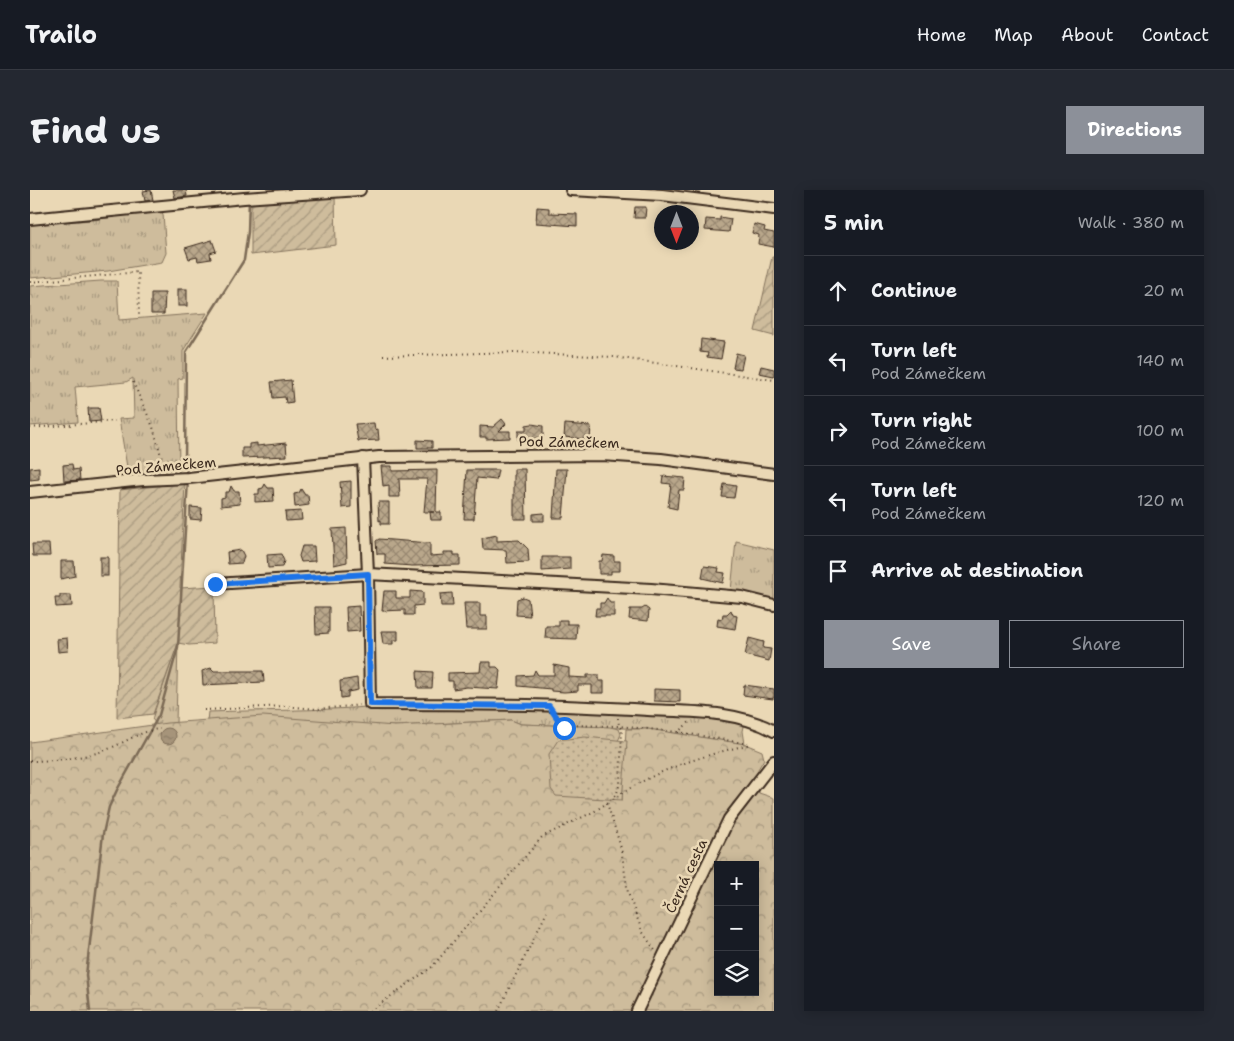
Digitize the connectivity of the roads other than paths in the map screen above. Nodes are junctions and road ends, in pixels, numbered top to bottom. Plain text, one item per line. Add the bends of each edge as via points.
1 (360, 190) edge
2 (571, 190) edge
3 (774, 208) edge
4 (30, 219) edge
5 (363, 458) junction
6 (774, 474) edge
7 (30, 492) edge
8 (368, 574) junction
9 (215, 584) dead end
10 (774, 605) edge
11 (774, 731) edge
12 (774, 762) edge
13 (637, 1011) edge

1 - 4 street
2 - 3 street via 662,195
5 - 6 street, Pod Zámečkem via 602,455 662,459
5 - 7 street, Pod Zámečkem
5 - 8 street
8 - 9 street
8 - 10 street via 651,589 742,597
8 - 11 street via 370,704 549,706 699,713 756,720
12 - 13 street, Černá cesta via 728,819

